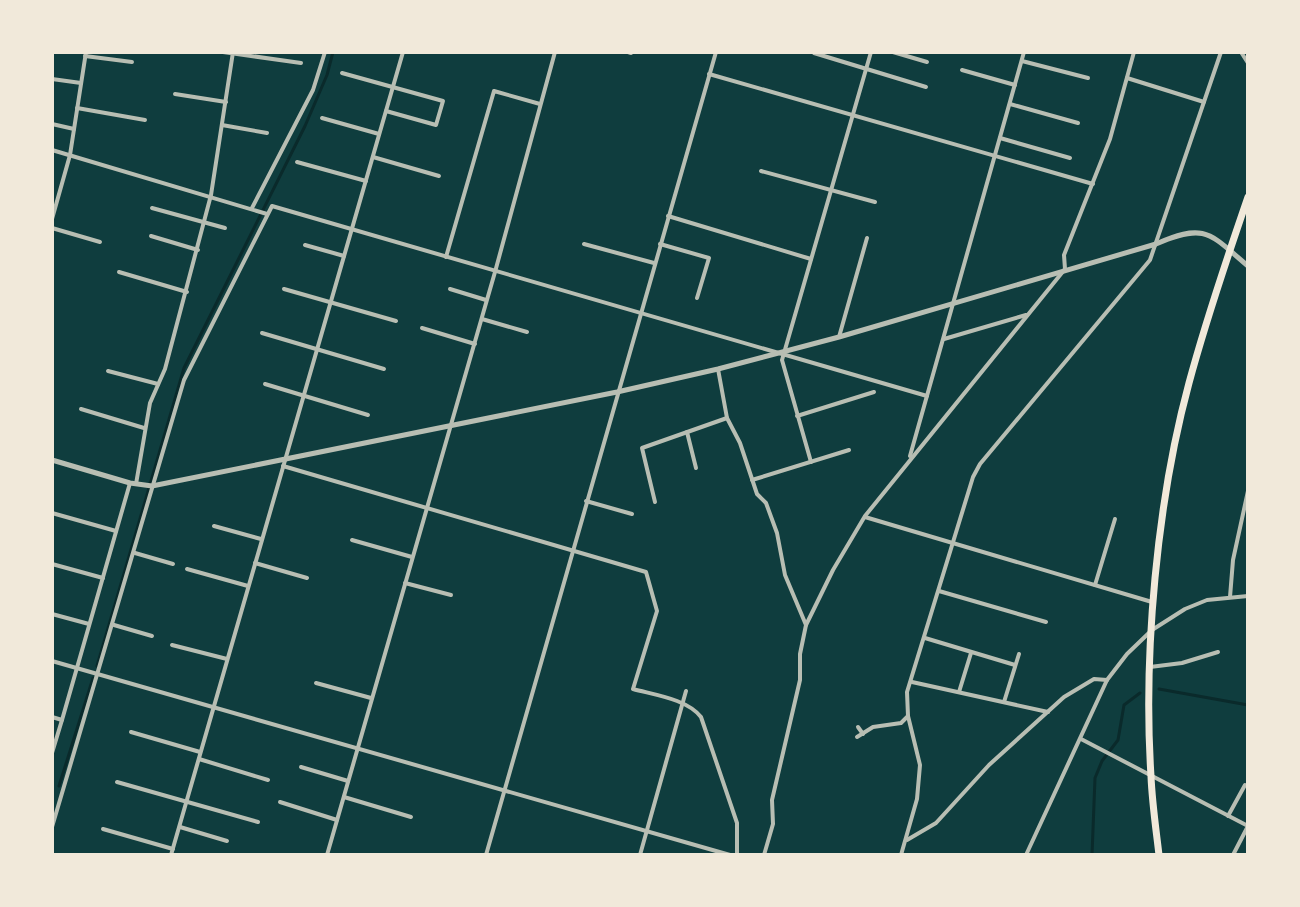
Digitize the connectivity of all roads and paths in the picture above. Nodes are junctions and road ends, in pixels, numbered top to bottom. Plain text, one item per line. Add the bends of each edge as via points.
1 (223, 52) edge
2 (325, 52) edge
3 (403, 52) edge
4 (555, 52) edge
5 (716, 52) edge
6 (871, 52) edge
7 (893, 52) edge
8 (1024, 52) edge
9 (1134, 52) edge
10 (1221, 52) edge
11 (1241, 52) edge
12 (233, 53) edge
13 (814, 53) edge
14 (85, 54) edge
15 (1022, 61) junction
16 (132, 62) dead end
17 (927, 62) dead end
18 (301, 63) dead end
19 (1248, 63) edge
20 (866, 70) junction
21 (962, 70) dead end
22 (342, 73) dead end
23 (709, 74) junction
24 (1088, 78) dead end
25 (1127, 78) junction
26 (52, 79) edge
27 (81, 83) junction
28 (1015, 85) junction
29 (393, 87) junction
30 (926, 87) dead end
31 (175, 94) dead end
32 (226, 102) junction
33 (1204, 102) junction
34 (541, 104) junction
35 (1010, 104) junction
36 (77, 108) junction
37 (386, 111) junction
38 (853, 116) junction
39 (322, 118) dead end
40 (145, 120) dead end
41 (1078, 123) dead end
42 (52, 124) edge
43 (222, 125) junction
44 (74, 129) junction
45 (267, 133) dead end
46 (379, 134) junction
47 (1000, 138) junction
48 (52, 150) edge
49 (70, 155) junction
50 (995, 156) junction
51 (373, 157) junction
52 (1070, 158) dead end
53 (297, 162) dead end
54 (761, 171) dead end
55 (439, 176) dead end
56 (366, 181) junction
57 (1093, 184) junction
58 (832, 190) junction
59 (211, 195) junction
60 (1248, 197) edge
61 (875, 202) dead end
62 (152, 208) dead end
63 (254, 209) junction
64 (267, 214) junction
65 (668, 216) junction
66 (52, 219) edge
67 (1244, 220) edge
68 (205, 223) junction
69 (52, 228) edge
70 (225, 228) dead end
71 (352, 229) junction
72 (151, 236) dead end
73 (867, 238) dead end
74 (100, 242) dead end
75 (584, 244) dead end
76 (660, 244) junction
77 (1156, 244) junction
78 (305, 245) dead end
79 (1230, 248) junction
80 (198, 250) junction
81 (344, 256) junction
82 (446, 257) junction
83 (811, 259) junction
84 (654, 263) junction
85 (1248, 266) edge
86 (1065, 269) junction
87 (119, 272) dead end
88 (495, 272) junction
89 (284, 289) dead end
90 (450, 289) dead end
91 (187, 292) junction
92 (697, 298) dead end
93 (487, 300) junction
94 (331, 303) junction
95 (954, 304) junction
96 (640, 314) junction
97 (1028, 314) junction
98 (482, 319) junction
99 (396, 321) dead end
100 (422, 328) dead end
101 (527, 332) dead end
102 (262, 333) dead end
103 (839, 337) junction
104 (944, 339) junction
105 (475, 344) junction
106 (317, 349) junction
107 (783, 353) junction
108 (384, 369) dead end
109 (718, 369) junction
110 (108, 371) dead end
111 (158, 384) junction
112 (265, 384) dead end
113 (617, 392) junction
114 (874, 392) dead end
115 (304, 395) junction
116 (927, 396) junction
117 (81, 409) dead end
118 (368, 415) dead end
119 (797, 416) junction
120 (727, 418) junction
121 (451, 426) junction
122 (144, 428) junction
123 (687, 432) junction
124 (849, 450) dead end
125 (910, 458) junction
126 (52, 460) edge
127 (811, 462) junction
128 (284, 463) junction
129 (696, 468) dead end
130 (752, 480) junction
131 (133, 483) junction
132 (150, 485) junction
133 (1248, 491) edge
134 (586, 501) junction
135 (655, 502) dead end
136 (426, 508) junction
137 (52, 513) edge
138 (632, 514) dead end
139 (865, 516) junction
140 (1115, 519) dead end
141 (214, 526) dead end
142 (116, 531) junction
143 (261, 539) junction
144 (352, 540) dead end
145 (954, 543) junction
146 (572, 550) junction
147 (135, 553) junction
148 (412, 557) junction
149 (254, 563) junction
150 (52, 564) edge
151 (173, 564) dead end
152 (187, 569) dead end
153 (103, 578) junction
154 (307, 578) dead end
155 (405, 583) junction
156 (1095, 585) junction
157 (248, 586) junction
158 (939, 591) junction
159 (451, 595) dead end
160 (1248, 596) edge
161 (1230, 597) junction
162 (1154, 602) junction
163 (52, 614) edge
164 (1046, 622) dead end
165 (89, 624) junction
166 (114, 625) junction
167 (806, 625) junction
168 (1152, 630) junction
169 (152, 636) dead end
170 (925, 638) junction
171 (172, 645) dead end
172 (972, 652) junction
173 (1218, 652) dead end
174 (1019, 654) dead end
175 (227, 659) junction
176 (52, 661) edge
177 (1015, 665) junction
178 (1150, 667) junction
179 (77, 668) junction
180 (99, 674) junction
181 (1107, 680) junction
182 (912, 682) junction
183 (316, 683) dead end
184 (686, 691) dead end
185 (959, 692) junction
186 (371, 698) junction
187 (1004, 702) junction
188 (682, 704) junction
189 (214, 706) junction
190 (1048, 712) junction
191 (908, 716) junction
192 (52, 717) edge
193 (62, 720) junction
194 (858, 727) dead end
195 (131, 732) dead end
196 (863, 734) junction
197 (857, 737) dead end
198 (1081, 739) junction
199 (357, 749) junction
200 (200, 752) junction
201 (52, 753) edge
202 (199, 759) junction
203 (301, 767) dead end
204 (1151, 776) junction
205 (268, 780) dead end
206 (348, 781) junction
207 (117, 782) dead end
208 (1245, 785) dead end
209 (504, 791) junction
210 (343, 797) junction
211 (186, 802) junction
212 (280, 802) dead end
213 (1228, 816) junction
214 (411, 817) dead end
215 (337, 820) junction
216 (258, 822) dead end
217 (1248, 826) edge
218 (52, 827) edge
219 (179, 827) junction
220 (103, 829) dead end
221 (647, 831) junction
222 (906, 840) junction
223 (227, 841) dead end
224 (172, 852) edge
225 (327, 855) edge
226 (486, 855) edge
227 (640, 855) edge
228 (730, 855) edge
229 (737, 855) edge
230 (764, 855) edge
231 (901, 855) edge
232 (1026, 855) edge
233 (1159, 855) edge
234 (1233, 855) edge

1 - 12 street
2 - 63 street via 313,90
3 - 29 street
4 - 34 street
5 - 23 street
6 - 20 street
7 - 17 street
8 - 15 street
9 - 25 street
10 - 33 street
11 - 19 street
12 - 18 street
12 - 32 street
13 - 20 street
14 - 16 street
14 - 27 street
15 - 24 street
15 - 28 street
20 - 30 street
20 - 38 street
21 - 28 street
22 - 29 street
23 - 38 street
23 - 65 street
25 - 33 street
25 - 57 street
26 - 27 street
27 - 36 street
28 - 35 street
29 - 37 street
29 - 37 street via 443,101 436,125
31 - 32 street
32 - 43 street
33 - 77 street
34 - 82 street via 494,91
34 - 88 street
35 - 41 street
35 - 47 street
36 - 40 street
36 - 44 street
37 - 46 street
38 - 50 street
38 - 58 street
39 - 46 street
42 - 44 street
43 - 45 street
43 - 59 street
44 - 49 street
46 - 51 street
47 - 50 street
47 - 52 street
48 - 49 street
49 - 59 street
49 - 66 street
50 - 57 street
50 - 95 street
51 - 55 street
51 - 56 street
53 - 56 street
54 - 58 street
56 - 71 street
57 - 86 street via 1064,255
58 - 61 street
58 - 83 street
59 - 63 street
59 - 68 street
60 - 67 highway
62 - 68 street
63 - 64 street
64 - 71 street via 272,206
64 - 132 street via 188,369
65 - 76 street
65 - 83 street
67 - 79 highway
68 - 70 street
68 - 80 street
69 - 74 street
71 - 81 street
71 - 82 street
72 - 80 street
73 - 103 street
75 - 84 street
76 - 84 street
76 - 92 street via 709,258
77 - 79 street via 1200,232
77 - 86 street
77 - 145 street via 1150,260 980,464
78 - 81 street
79 - 85 street
79 - 162 highway via 1189,385 1168,487
80 - 91 street
81 - 94 street
82 - 88 street
83 - 107 street
84 - 96 street
86 - 95 street
86 - 97 street
87 - 91 street
88 - 93 street
88 - 96 street
89 - 94 street
90 - 93 street
91 - 111 street
93 - 98 street
94 - 99 street
94 - 106 street
95 - 103 street
95 - 104 street
96 - 107 street
96 - 113 street
97 - 104 street
97 - 125 street
98 - 101 street
98 - 105 street
100 - 105 street
102 - 106 street
103 - 107 street
104 - 116 street
105 - 121 street
106 - 108 street
106 - 115 street
107 - 109 street
107 - 116 street
107 - 119 street
109 - 113 street
109 - 120 street
110 - 111 street
111 - 122 street
112 - 115 street
113 - 121 street
113 - 134 street
114 - 119 street
115 - 118 street
115 - 128 street
116 - 125 street
117 - 122 street
119 - 127 street
120 - 123 street
120 - 130 street
121 - 128 street
121 - 136 street
122 - 131 street
123 - 129 street
123 - 135 street via 642,448
124 - 127 street
125 - 139 street
126 - 131 street
127 - 130 street
128 - 132 street
128 - 136 street
128 - 143 street
130 - 167 street via 766,503 785,575
131 - 132 street
131 - 142 street
132 - 147 street
133 - 161 street
134 - 138 street
134 - 146 street
136 - 146 street
136 - 148 street
137 - 142 street
139 - 145 street
139 - 167 street
140 - 156 street
141 - 143 street
142 - 153 street
143 - 149 street
144 - 148 street
145 - 156 street
145 - 158 street
146 - 188 street via 646,572 657,611 633,689
146 - 209 street
147 - 151 street
147 - 166 street
148 - 155 street
149 - 154 street
149 - 157 street
150 - 153 street
152 - 157 street
153 - 165 street
155 - 159 street
155 - 186 street
156 - 162 street
157 - 175 street
158 - 164 street
158 - 170 street
160 - 161 street
161 - 168 street via 1185,609
162 - 168 highway
163 - 165 street
165 - 179 street
166 - 169 street
166 - 180 street
167 - 230 street
168 - 178 highway
168 - 181 street
170 - 172 street
170 - 182 street
171 - 175 street
172 - 177 street
172 - 185 street
173 - 178 street
174 - 177 street
175 - 189 street
176 - 179 street
177 - 187 street
178 - 204 highway
179 - 180 street
179 - 193 street
180 - 189 street
180 - 218 street
181 - 190 street via 1087,682
181 - 198 street
182 - 185 street
182 - 191 street
183 - 186 street
184 - 188 street
185 - 187 street
186 - 199 street
187 - 190 street
188 - 221 street
188 - 229 street via 701,717 737,823
189 - 199 street
189 - 200 street
190 - 222 street via 936,823
191 - 196 street
191 - 222 street via 920,765
192 - 193 street
193 - 201 street
194 - 196 street
195 - 200 street
196 - 197 street
198 - 204 street
198 - 232 street
199 - 206 street
199 - 209 street
200 - 202 street
202 - 205 street
202 - 211 street
203 - 206 street
204 - 213 street
204 - 233 highway
206 - 210 street
207 - 211 street
208 - 213 street
209 - 221 street
209 - 226 street
210 - 214 street
210 - 215 street
211 - 216 street
211 - 219 street
212 - 215 street
213 - 217 street
215 - 225 street
217 - 234 street
219 - 223 street
219 - 224 street
220 - 224 street
221 - 227 street
221 - 228 street
222 - 231 street

